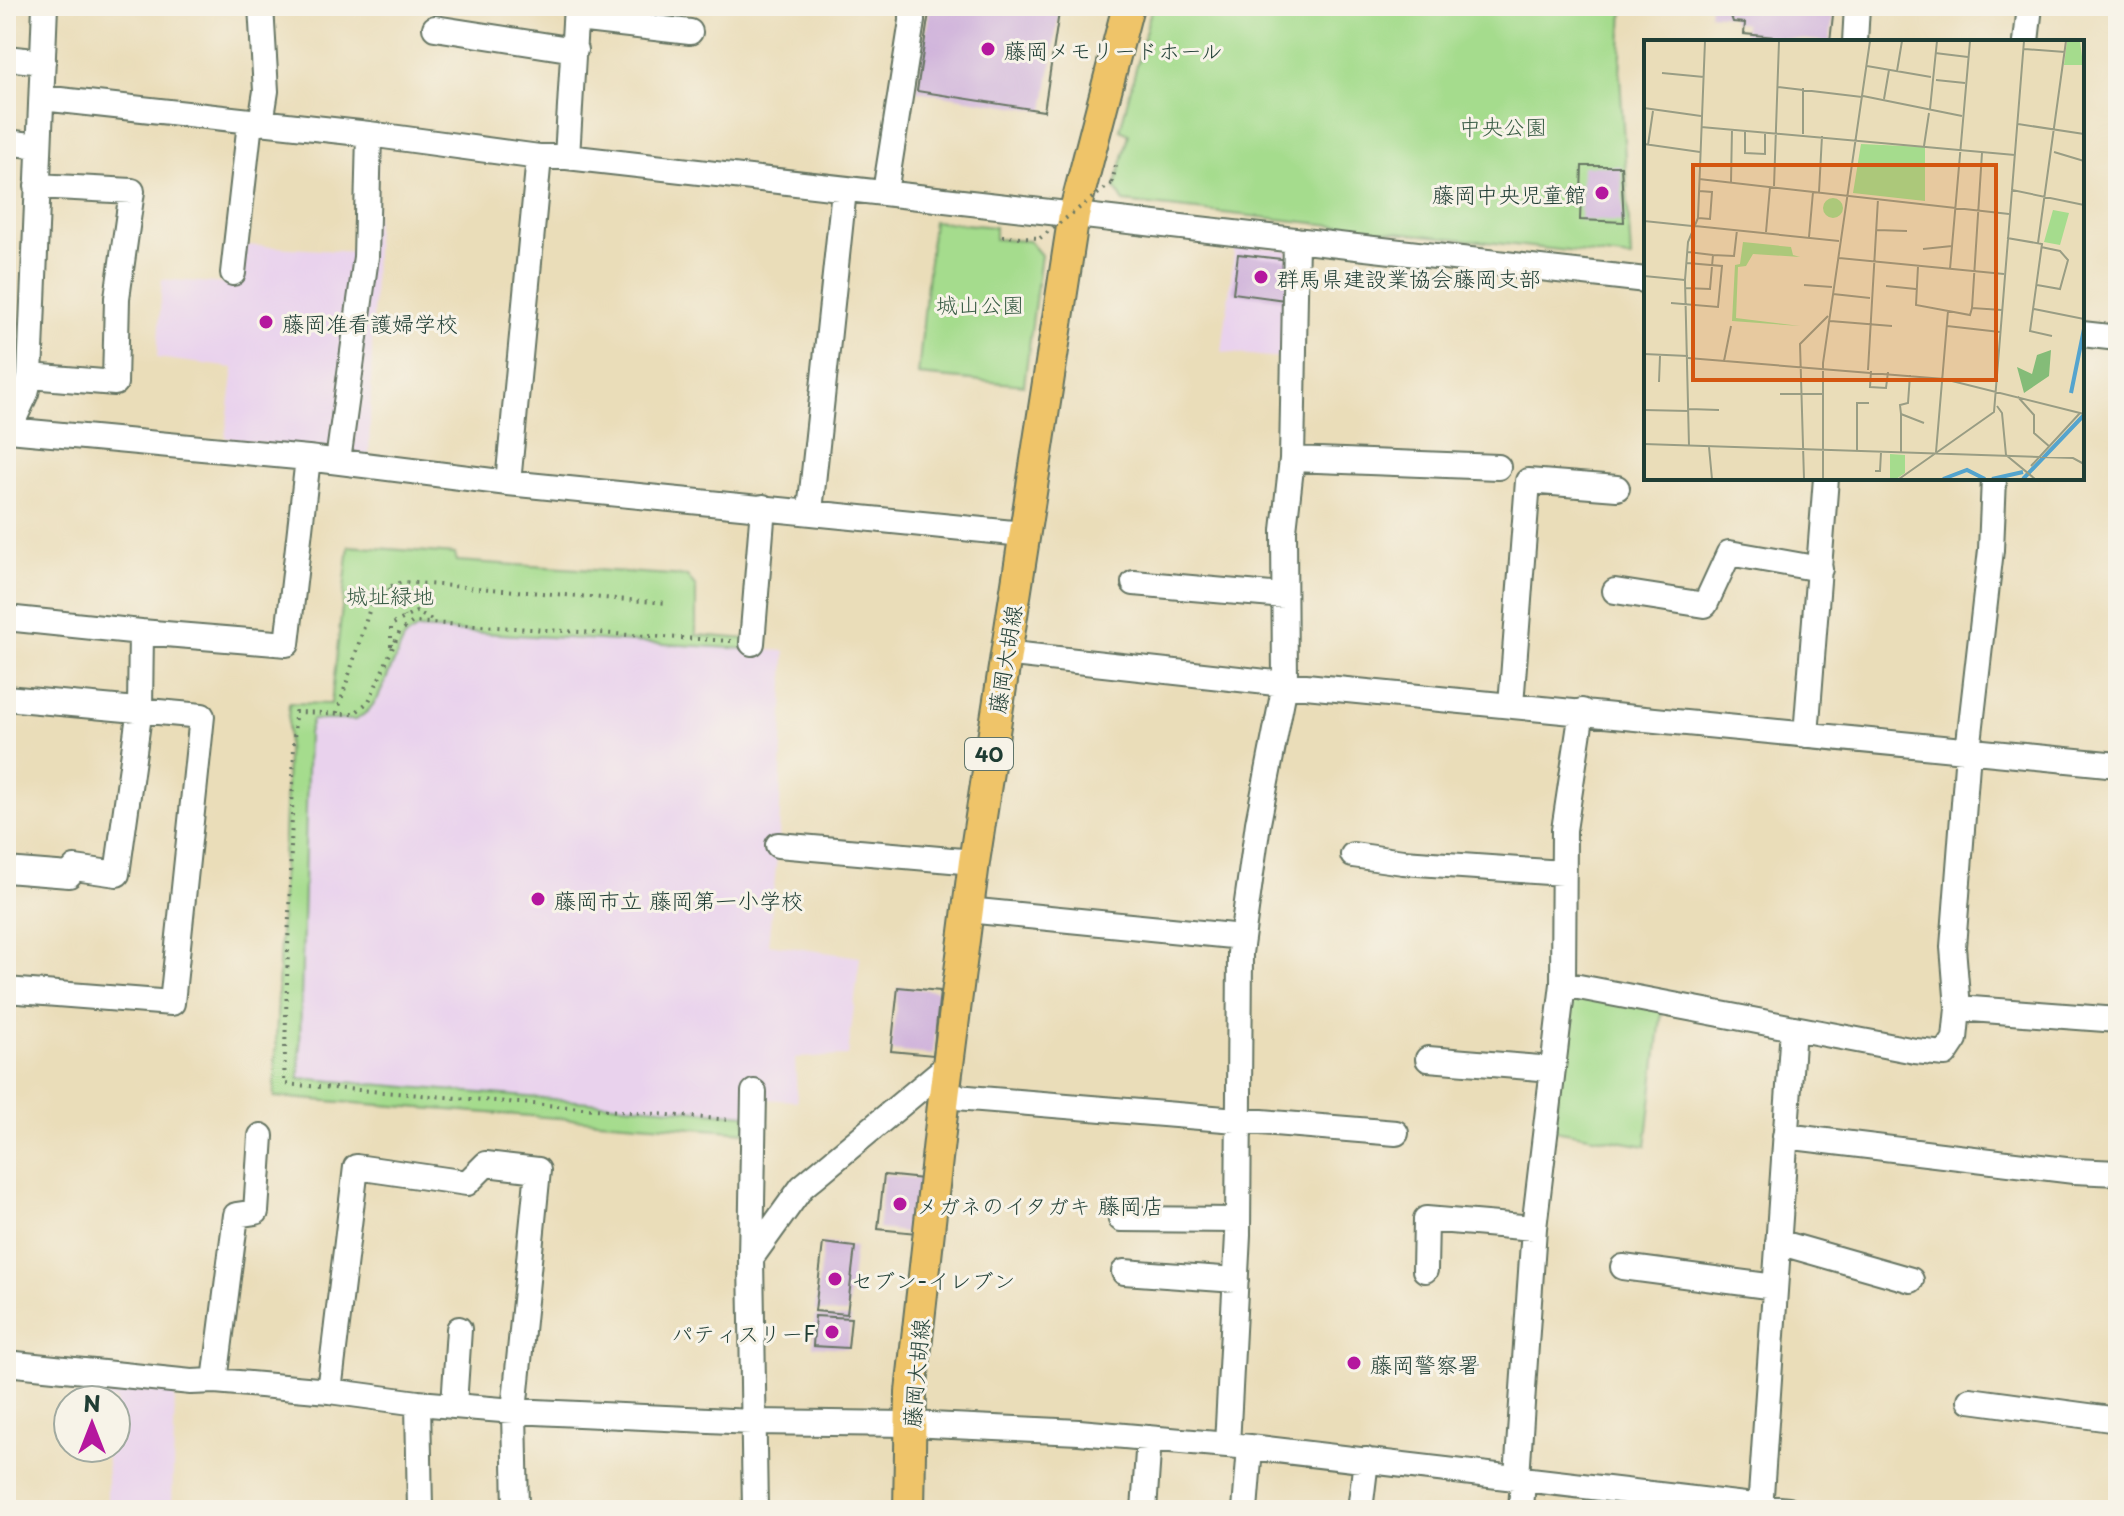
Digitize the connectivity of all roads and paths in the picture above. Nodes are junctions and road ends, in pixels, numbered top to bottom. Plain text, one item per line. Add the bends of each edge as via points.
1 (45, 6) edge
2 (261, 6) edge
3 (912, 6) edge
4 (1128, 6) edge
5 (1857, 6) edge
6 (2030, 6) edge
7 (576, 12) edge
8 (435, 28) dead end
9 (690, 32) dead end
10 (1855, 40) edge
11 (2026, 40) edge
12 (575, 50) junction
13 (6, 58) edge
14 (43, 62) junction
15 (42, 98) junction
16 (256, 122) junction
17 (369, 134) junction
18 (6, 142) edge
19 (39, 146) junction
20 (539, 157) junction
21 (567, 157) junction
22 (1116, 165) dead end
23 (37, 186) junction
24 (844, 190) junction
25 (885, 192) junction
26 (1074, 214) junction
27 (1002, 236) dead end
28 (1296, 240) junction
29 (233, 273) dead end
30 (1644, 280) edge
31 (2084, 334) edge
32 (2118, 338) edge
33 (30, 376) junction
34 (8, 430) edge
35 (308, 458) junction
36 (1292, 459) junction
37 (338, 461) junction
38 (1498, 467) dead end
39 (1826, 480) edge
40 (1994, 480) edge
41 (508, 483) junction
42 (1617, 488) dead end
43 (763, 507) junction
44 (810, 511) junction
45 (1023, 534) junction
46 (1820, 569) junction
47 (1134, 583) dead end
48 (389, 588) junction
49 (1615, 591) dead end
50 (1284, 596) junction
51 (667, 603) dead end
52 (6, 618) edge
53 (405, 618) junction
54 (436, 622) junction
55 (141, 632) junction
56 (752, 643) joint
57 (391, 649) junction
58 (1004, 653) junction
59 (1285, 684) junction
60 (6, 698) edge
61 (1511, 705) junction
62 (140, 708) junction
63 (1582, 711) junction
64 (337, 713) junction
65 (1806, 735) junction
66 (1968, 751) junction
67 (2118, 765) edge
68 (778, 845) dead end
69 (1353, 855) dead end
70 (974, 862) junction
71 (6, 870) edge
72 (1563, 873) junction
73 (967, 910) junction
74 (1242, 937) junction
75 (1563, 984) junction
76 (6, 990) edge
77 (1958, 1008) junction
78 (2118, 1020) edge
79 (1793, 1028) junction
80 (1428, 1059) dead end
81 (947, 1066) junction
82 (1553, 1069) junction
83 (754, 1092) dead end
84 (944, 1096) junction
85 (754, 1122) junction
86 (1238, 1122) junction
87 (1396, 1133) dead end
88 (261, 1136) dead end
89 (1785, 1136) junction
90 (2118, 1173) edge
91 (1121, 1219) dead end
92 (1238, 1220) junction
93 (1534, 1228) junction
94 (1778, 1242) junction
95 (751, 1258) junction
96 (1623, 1267) dead end
97 (1425, 1270) dead end
98 (1124, 1272) dead end
99 (1236, 1280) junction
100 (1911, 1280) dead end
101 (1775, 1287) junction
102 (459, 1329) dead end
103 (6, 1363) edge
104 (215, 1381) junction
105 (329, 1391) junction
106 (1970, 1400) dead end
107 (418, 1403) junction
108 (454, 1405) junction
109 (514, 1411) junction
110 (2118, 1420) edge
111 (752, 1422) junction
112 (909, 1424) junction
113 (1149, 1438) junction
114 (1239, 1446) junction
115 (1366, 1460) junction
116 (1520, 1477) junction
117 (1760, 1507) edge
118 (420, 1510) edge
119 (516, 1510) edge
120 (755, 1510) edge
121 (909, 1510) edge
122 (1144, 1510) edge
123 (1245, 1510) edge
124 (1360, 1510) edge
125 (1521, 1510) edge
126 (1788, 1510) edge

1 - 14 street
2 - 16 street via 266,91
3 - 25 street
4 - 26 main road, 藤岡大胡線 / 40
5 - 10 street
6 - 11 street
7 - 9 street
7 - 12 street
8 - 12 street
12 - 21 street
13 - 14 street
14 - 15 street
15 - 16 street
15 - 19 street
16 - 17 street
16 - 29 street
17 - 20 street
17 - 37 street via 366,257
18 - 19 street
19 - 23 street
20 - 21 street
20 - 41 street
21 - 24 street
22 - 27 path, bridge via 1112,183 1040,238
23 - 33 street
23 - 33 street via 132,191 117,298 115,383
24 - 25 street
24 - 44 street
25 - 26 street
26 - 28 street
26 - 45 main road, 藤岡大胡線 / 40
28 - 30 street
28 - 36 street
31 - 32 street
33 - 34 street
34 - 35 street
35 - 37 street
35 - 55 street via 287,644
36 - 38 street
36 - 50 street
37 - 41 street
39 - 46 street
40 - 66 street
41 - 43 street
42 - 61 street via 1528,481
43 - 44 street
43 - 56 street
44 - 45 street
45 - 58 main road, 藤岡大胡線 / 40
46 - 49 street via 1729,553 1705,605
46 - 65 street
47 - 50 street
48 - 51 path via 402,582
48 - 53 path
48 - 64 path via 375,592
50 - 59 street
52 - 55 street
53 - 54 path via 416,612
53 - 57 path via 391,625
54 - 56 path
54 - 57 path via 413,622 400,631
55 - 62 street
57 - 64 path via 369,701 354,714
58 - 59 street
58 - 70 main road, 藤岡大胡線 / 40
59 - 61 street
59 - 74 street
60 - 62 street
61 - 63 street
62 - 71 street via 117,874 75,868 69,875
62 - 76 street via 202,716 172,1003
63 - 65 street
63 - 72 street via 1564,830
64 - 85 path via 295,712 284,1084
65 - 66 street
66 - 67 street
66 - 77 street via 1953,947
68 - 70 street
69 - 72 street
70 - 73 main road, 藤岡大胡線 / 40
72 - 75 street
73 - 74 street
73 - 81 main road, 藤岡大胡線 / 40
74 - 86 street
75 - 79 street
75 - 82 street
77 - 78 street
77 - 79 street via 1955,1039 1945,1054
79 - 89 street
80 - 82 street
81 - 84 main road, 藤岡大胡線 / 40
81 - 95 street via 802,1187
82 - 93 street
83 - 85 street
84 - 86 street
84 - 112 main road, 藤岡大胡線 / 40
85 - 95 street
86 - 87 street
86 - 92 street
88 - 104 street via 256,1212 236,1215
89 - 90 street
89 - 94 street
91 - 92 street
92 - 99 street
93 - 97 street via 1426,1219
93 - 116 street
94 - 100 street
94 - 101 street
95 - 111 street
96 - 101 street
98 - 99 street
99 - 114 street
101 - 117 street
102 - 108 street
103 - 104 street
104 - 105 street
105 - 107 street
105 - 109 street via 356,1167 467,1183 486,1164 538,1170
106 - 110 street
107 - 108 street
107 - 118 street
108 - 109 street
109 - 111 street
109 - 119 street
111 - 112 street
111 - 120 street
112 - 113 street
112 - 121 main road, 藤岡大胡線 / 40
113 - 114 street
113 - 122 street
114 - 115 street
114 - 123 street
115 - 116 street
115 - 124 street
116 - 117 street
116 - 125 street
117 - 126 street

